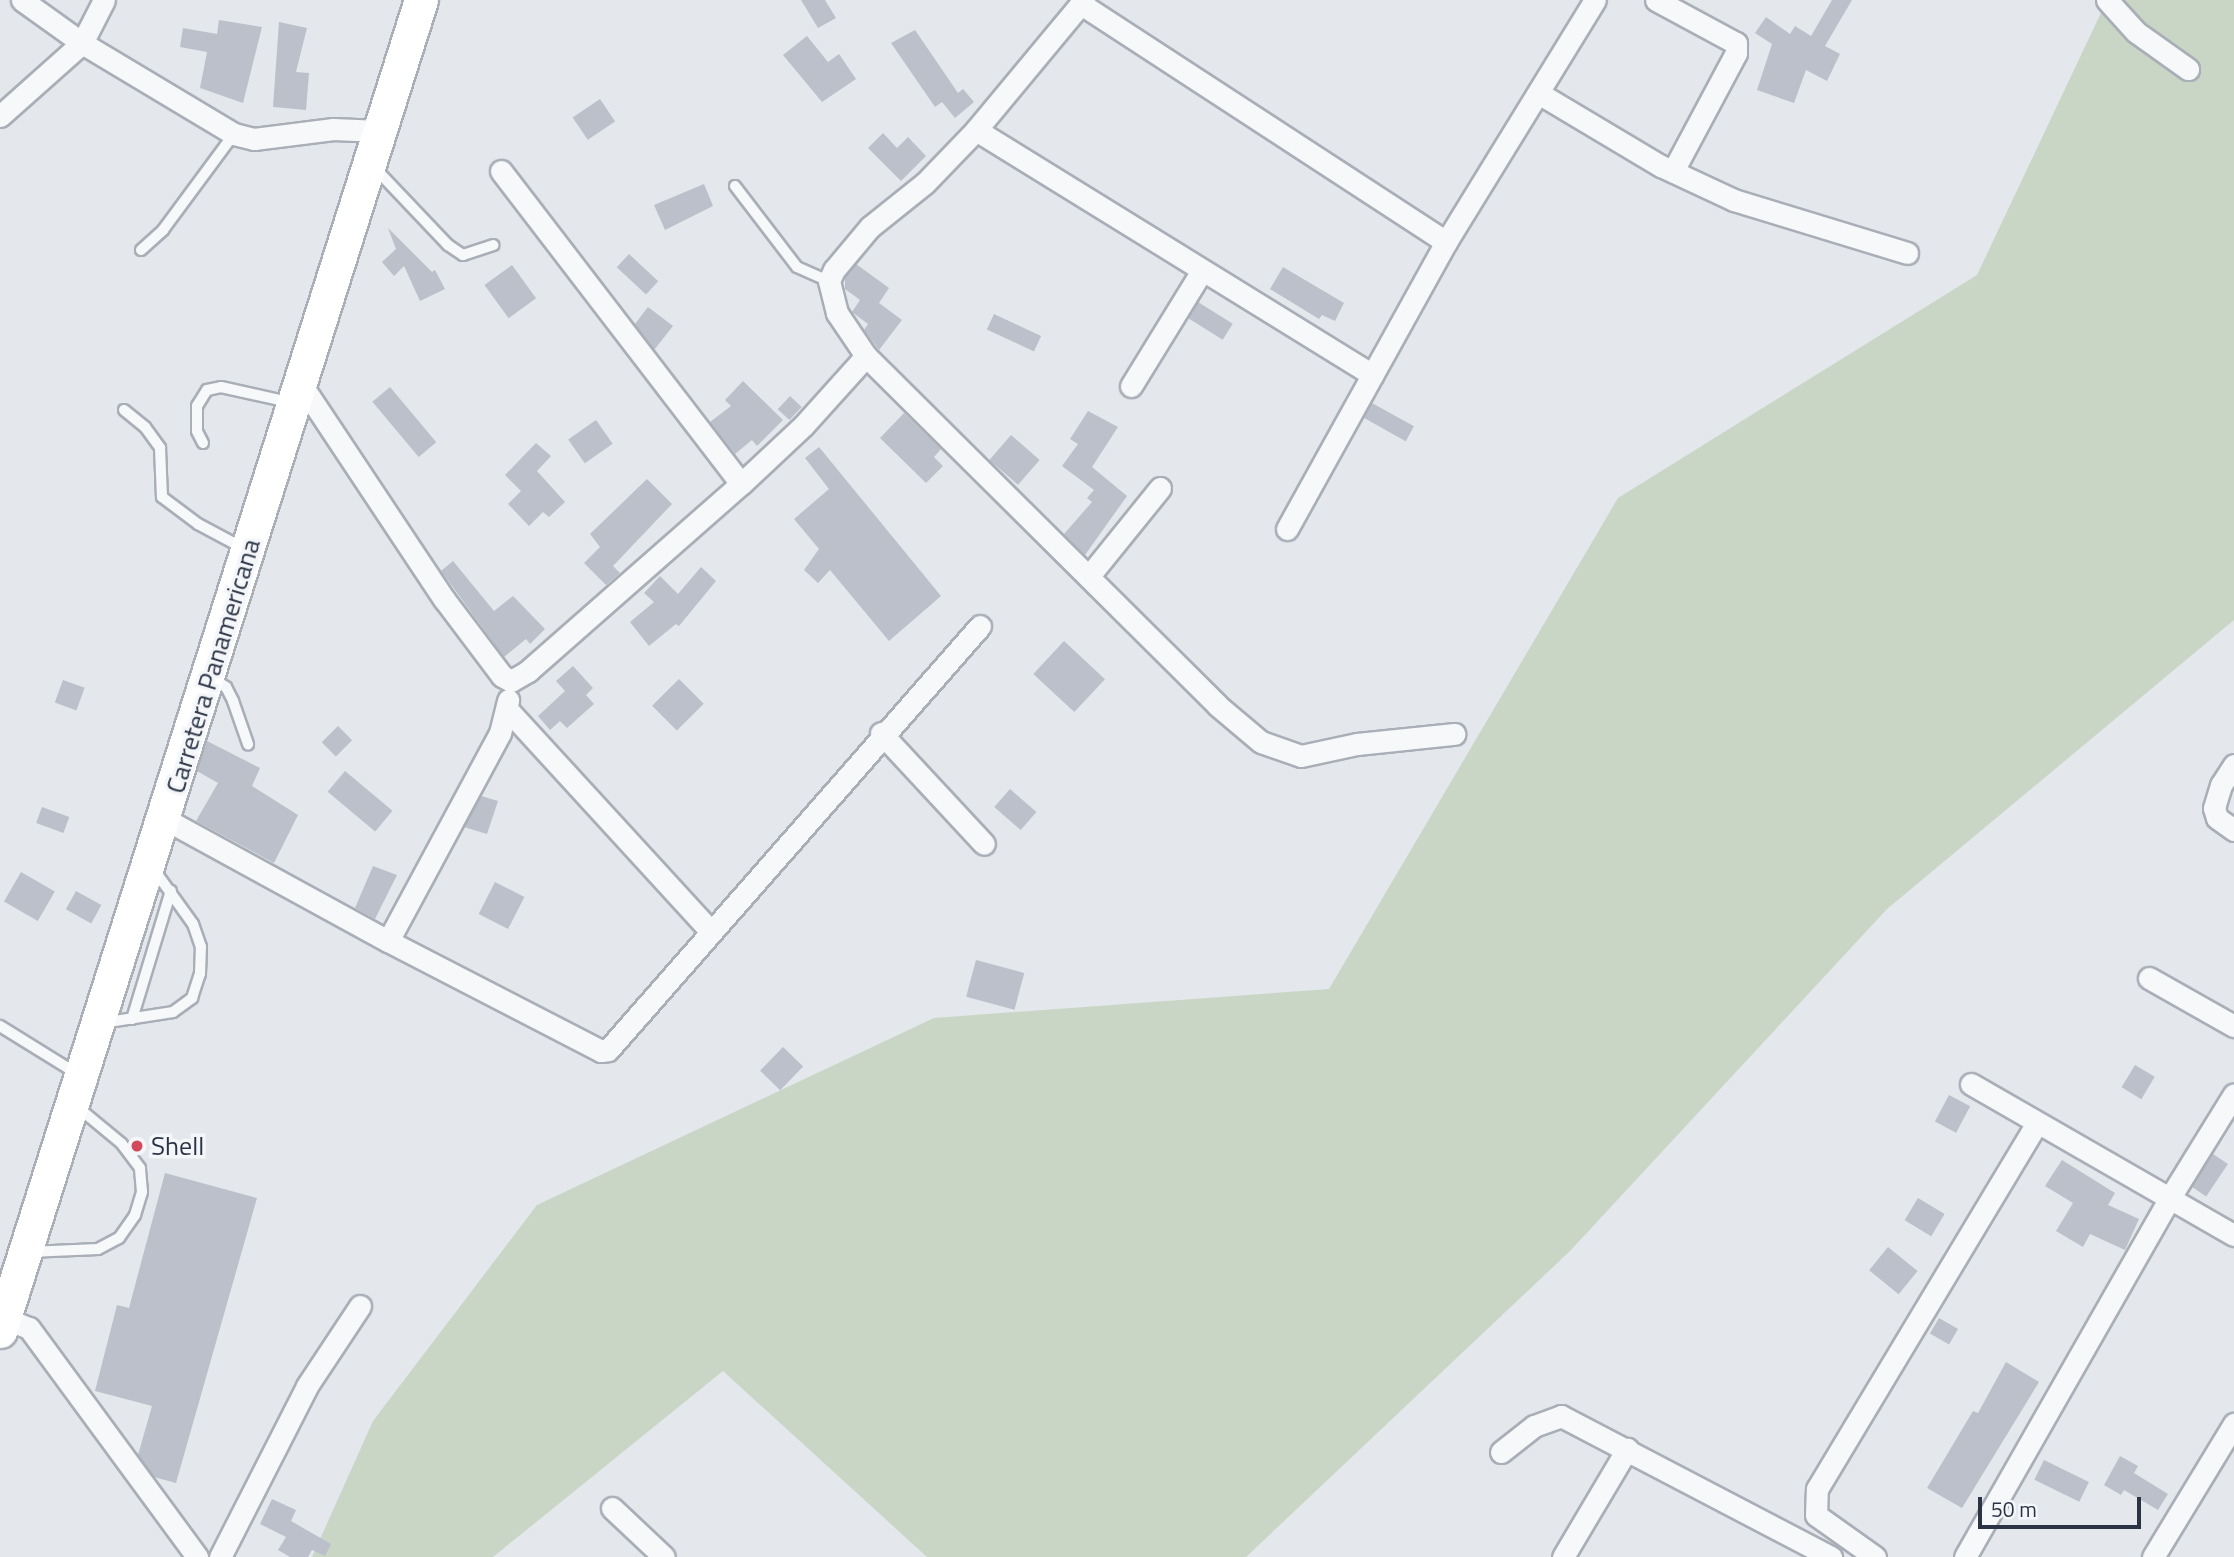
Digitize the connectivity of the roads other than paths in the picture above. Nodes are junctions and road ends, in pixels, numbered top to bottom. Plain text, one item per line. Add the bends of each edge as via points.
1 (22, 0) edge
2 (104, 0) edge
3 (421, 0) edge
4 (1595, 0) edge
5 (1656, 0) edge
6 (2107, 0) edge
7 (1083, 2) edge
8 (82, 43) junction
9 (2188, 69) dead end
10 (1540, 94) junction
11 (0, 116) edge
12 (976, 130) junction
13 (380, 131) junction
14 (234, 134) junction
15 (370, 163) junction
16 (501, 171) dead end
17 (1674, 171) junction
18 (735, 186) dead end
19 (1446, 242) junction
20 (493, 245) dead end
21 (141, 250) dead end
22 (1907, 253) dead end
23 (1201, 272) junction
24 (829, 281) junction
25 (866, 356) junction
26 (1371, 374) junction
27 (1131, 386) dead end
28 (298, 394) junction
29 (124, 410) dead end
30 (203, 443) dead end
31 (741, 484) junction
32 (1160, 488) dead end
33 (1287, 529) dead end
34 (248, 551) junction
35 (1089, 576) junction
36 (980, 626) dead end
37 (209, 677) junction
38 (511, 681) junction
39 (507, 709) junction
40 (881, 733) junction
41 (1454, 734) dead end
42 (248, 744) dead end
43 (2234, 765) edge
44 (165, 819) junction
45 (2234, 830) edge
46 (984, 844) dead end
47 (150, 865) junction
48 (171, 891) junction
49 (711, 932) junction
50 (388, 941) junction
51 (2149, 978) dead end
52 (132, 1019) junction
53 (99, 1023) junction
54 (0, 1026) edge
55 (2234, 1026) edge
56 (1971, 1084) dead end
57 (78, 1090) junction
58 (2234, 1094) edge
59 (2036, 1124) junction
60 (2169, 1199) junction
61 (2234, 1234) edge
62 (25, 1252) junction
63 (360, 1306) dead end
64 (2, 1324) edge
65 (2234, 1423) edge
66 (1628, 1449) junction
67 (1501, 1452) dead end
68 (612, 1508) dead end
69 (658, 1554) edge
70 (197, 1557) edge
71 (220, 1557) edge
72 (1563, 1557) edge
73 (1831, 1557) edge
74 (1875, 1557) edge
75 (1965, 1557) edge
76 (2153, 1557) edge

1 - 8 street
2 - 8 street
3 - 13 highway, Carretera Panamericana
4 - 10 street
5 - 17 street via 1736,43 1736,53
6 - 9 street via 2136,32
7 - 12 street
7 - 19 street
8 - 11 street
8 - 14 street
10 - 17 street
10 - 19 street
12 - 23 street
12 - 24 street via 925,183 870,227 842,258
13 - 14 street via 333,129 257,138
13 - 15 highway, Carretera Panamericana
14 - 21 lane via 163,230
15 - 20 lane via 448,244 463,254
15 - 28 highway, Carretera Panamericana
16 - 31 street
17 - 22 street via 1764,211
18 - 24 lane via 797,267
19 - 26 street
23 - 26 street
23 - 27 street
24 - 25 street via 836,313
25 - 31 street via 803,426
25 - 35 street
26 - 33 street
28 - 30 lane via 221,387 207,390 197,407 197,431
28 - 34 highway, Carretera Panamericana
28 - 38 street via 444,599 502,676
29 - 34 lane via 145,427 160,448 162,497 198,524
31 - 38 street
32 - 35 street
34 - 37 highway, Carretera Panamericana
35 - 41 street via 1217,705 1261,743 1281,753 1301,756 1357,744
36 - 40 street
37 - 42 lane via 226,687
37 - 44 highway, Carretera Panamericana
38 - 39 street
39 - 49 street
39 - 50 street via 500,733
40 - 46 street
40 - 49 street
43 - 45 street via 2214,808 2217,818
44 - 47 highway, Carretera Panamericana
44 - 50 street
47 - 48 lane
47 - 53 highway, Carretera Panamericana
48 - 52 lane
48 - 52 lane via 193,924 201,947 200,974 192,998 173,1012
49 - 50 street via 613,1046 601,1051
51 - 55 street
52 - 53 lane
53 - 57 highway, Carretera Panamericana
54 - 57 lane
56 - 59 street
57 - 62 highway, Carretera Panamericana
57 - 62 lane via 140,1168 142,1192 135,1215 119,1238 98,1250
58 - 60 street
59 - 60 street
59 - 74 street via 1817,1489 1816,1515
60 - 61 street
60 - 75 street
62 - 64 highway, Carretera Panamericana
63 - 71 street via 307,1386
64 - 70 street via 29,1328
65 - 76 street
66 - 67 street via 1561,1416 1534,1426
66 - 72 street
66 - 73 street
68 - 69 street

